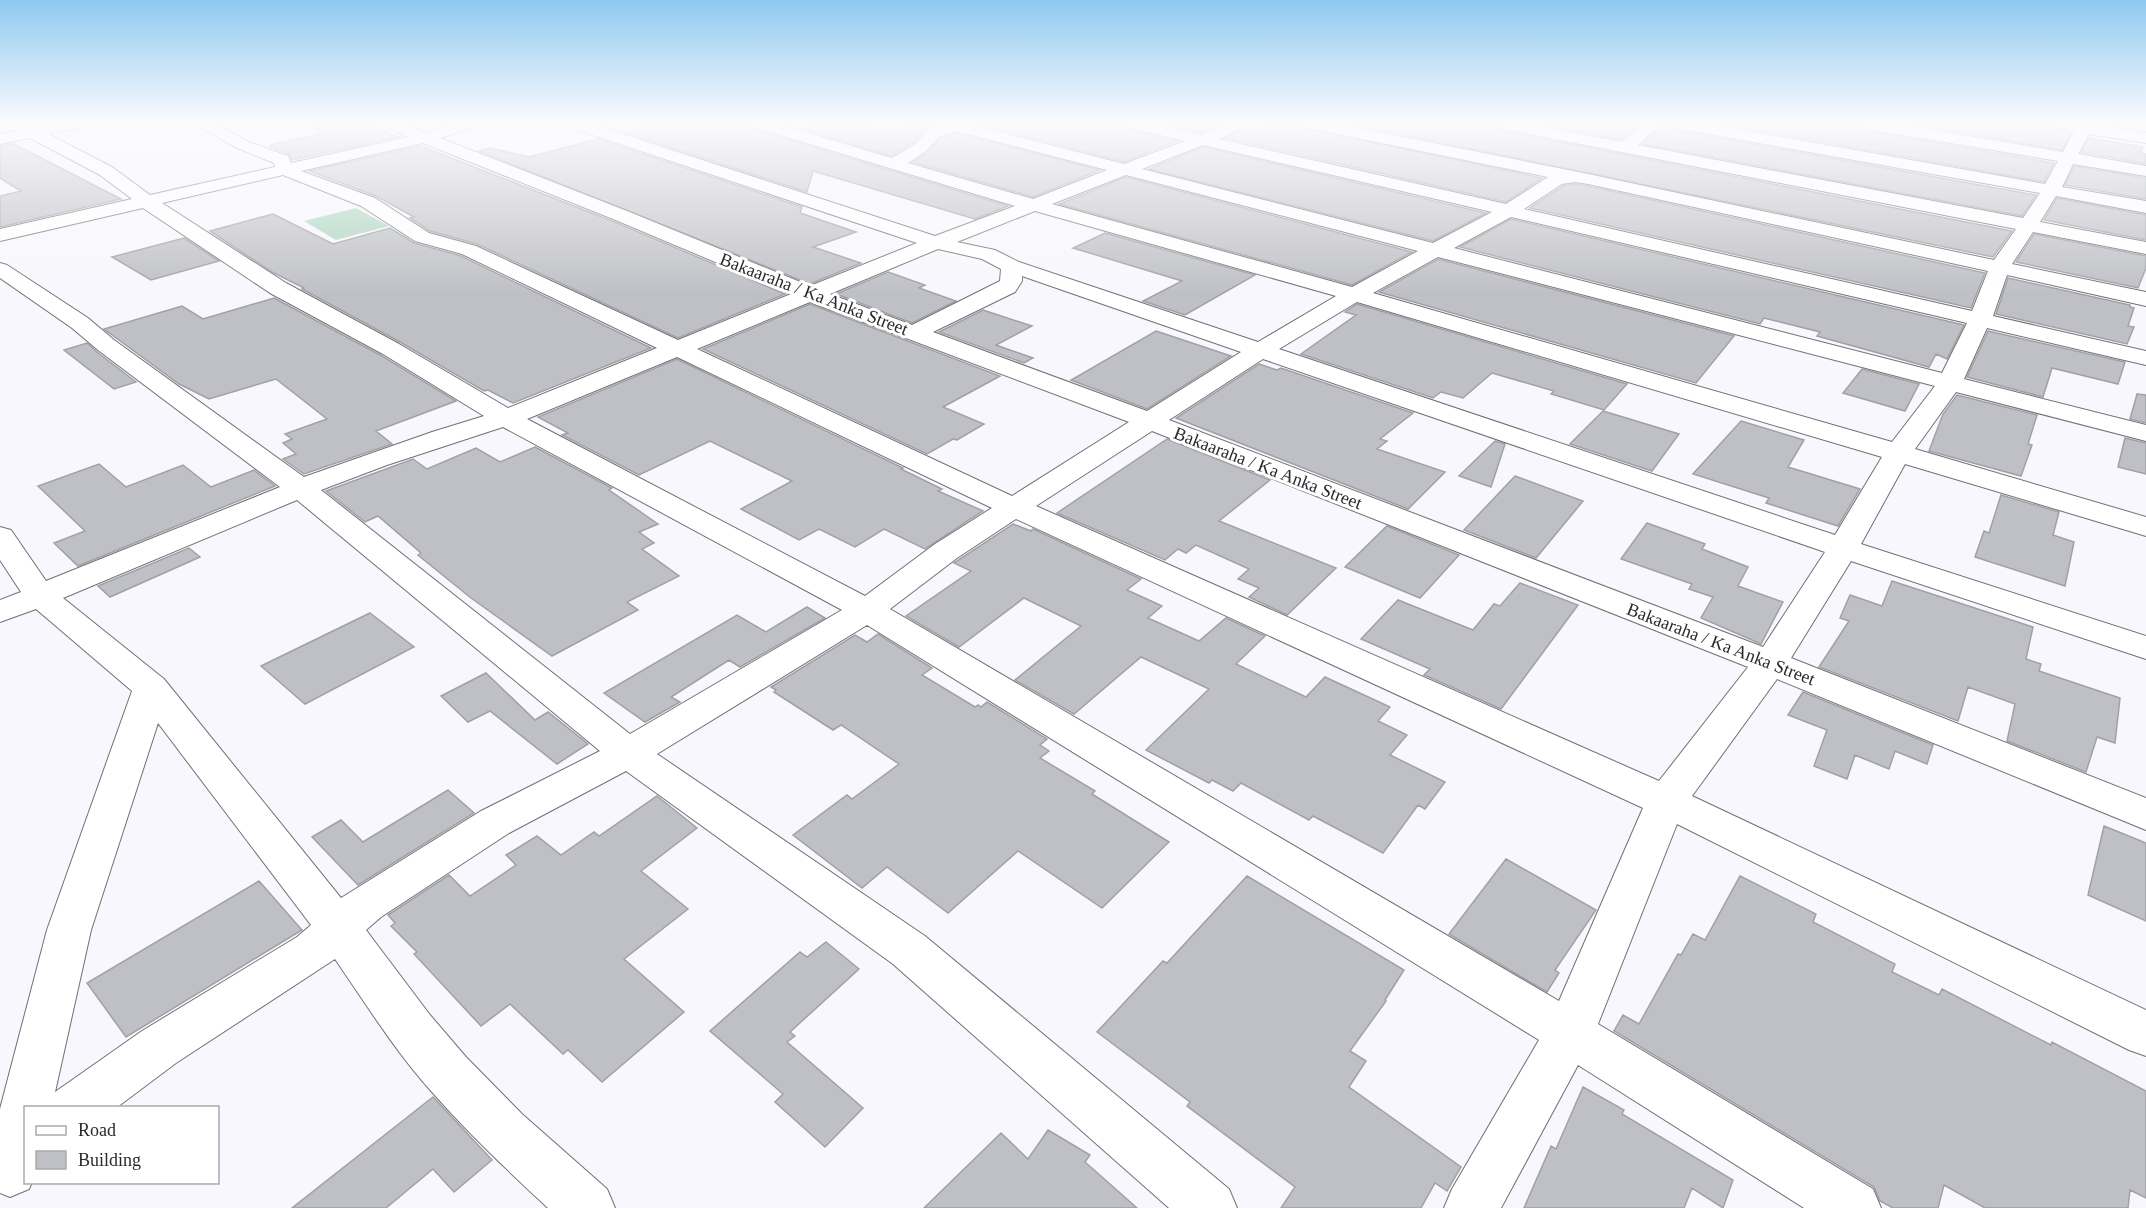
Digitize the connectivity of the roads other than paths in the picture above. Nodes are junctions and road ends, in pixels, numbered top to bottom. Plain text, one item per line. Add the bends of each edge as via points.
1 (118, 180) edge
2 (240, 180) edge
3 (307, 180) edge
4 (530, 180) edge
5 (746, 180) edge
6 (951, 180) edge
7 (1096, 180) edge
8 (1164, 180) edge
9 (1376, 180) edge
10 (1555, 180) edge
11 (1591, 180) edge
12 (1797, 180) edge
13 (1997, 180) edge
14 (2056, 180) edge
15 (2051, 190) junction
16 (147, 202) junction
17 (1033, 205) junction
18 (2146, 207) edge
19 (1508, 211) junction
20 (2027, 225) junction
21 (0, 235) edge
22 (936, 243) junction
23 (2146, 248) edge
24 (1439, 250) junction
25 (1012, 266) junction
26 (2000, 267) junction
27 (0, 269) edge
28 (1354, 294) junction
29 (812, 295) junction
30 (2146, 299) edge
31 (1980, 319) junction
32 (913, 333) junction
33 (675, 348) junction
34 (1258, 351) junction
35 (2146, 358) edge
36 (1950, 383) junction
37 (506, 418) junction
38 (1149, 421) junction
39 (2146, 433) edge
40 (1897, 454) junction
41 (300, 488) junction
42 (1015, 508) junction
43 (2146, 527) edge
44 (0, 536) edge
45 (1843, 548) junction
46 (40, 596) junction
47 (867, 610) junction
48 (0, 612) edge
49 (2146, 648) edge
50 (1770, 663) junction
51 (151, 688) junction
52 (628, 753) junction
53 (1666, 801) junction
54 (2146, 815) edge
55 (339, 928) junction
56 (1570, 1033) junction
57 (2146, 1034) edge
58 (26, 1106) edge
59 (75, 1106) edge
60 (24, 1117) edge
61 (12, 1169) edge
62 (588, 1208) edge
63 (1210, 1208) edge
64 (1471, 1208) edge
65 (1854, 1208) edge

1 - 16 street
2 - 16 street
3 - 33 street via 368,202 422,237 469,250
4 - 29 street, Bakaaraha / Ka Anka Street
5 - 22 street
6 - 17 street
7 - 17 street
8 - 24 street
9 - 19 street
10 - 19 street
11 - 26 street
12 - 20 street
13 - 15 street
14 - 15 street
15 - 18 street
15 - 20 street
16 - 21 street
16 - 37 street via 278,288
17 - 22 street
17 - 28 street
19 - 24 street
19 - 31 street
20 - 23 street
20 - 26 street
22 - 25 street via 979,251
22 - 29 street
24 - 28 street
24 - 36 street
25 - 32 street via 1007,287
25 - 34 street
26 - 30 street
26 - 31 street
27 - 41 street via 80,323
28 - 34 street
28 - 40 street
29 - 32 street, Bakaaraha / Ka Anka Street
29 - 33 street
31 - 35 street
31 - 36 street
32 - 38 street, Bakaaraha / Ka Anka Street
33 - 37 street
33 - 42 street
34 - 38 street
34 - 45 street
36 - 39 street
36 - 40 street
37 - 41 street
37 - 47 street
38 - 42 street
38 - 50 street, Bakaaraha / Ka Anka Street
40 - 43 street
40 - 45 street
41 - 46 street
41 - 52 street
42 - 47 street via 946,551
42 - 53 street
44 - 46 street
45 - 49 street
45 - 50 street
46 - 48 street
46 - 51 street
47 - 52 street
47 - 56 street
50 - 53 street
50 - 54 street, Bakaaraha / Ka Anka Street
51 - 55 street
51 - 58 street via 69,930
52 - 55 street via 495,822 365,904
52 - 63 street via 909,950
53 - 56 street
53 - 57 street
55 - 59 street via 313,951 159,1047
55 - 62 street via 448,1074 504,1132
56 - 64 street
56 - 65 street
60 - 61 street

